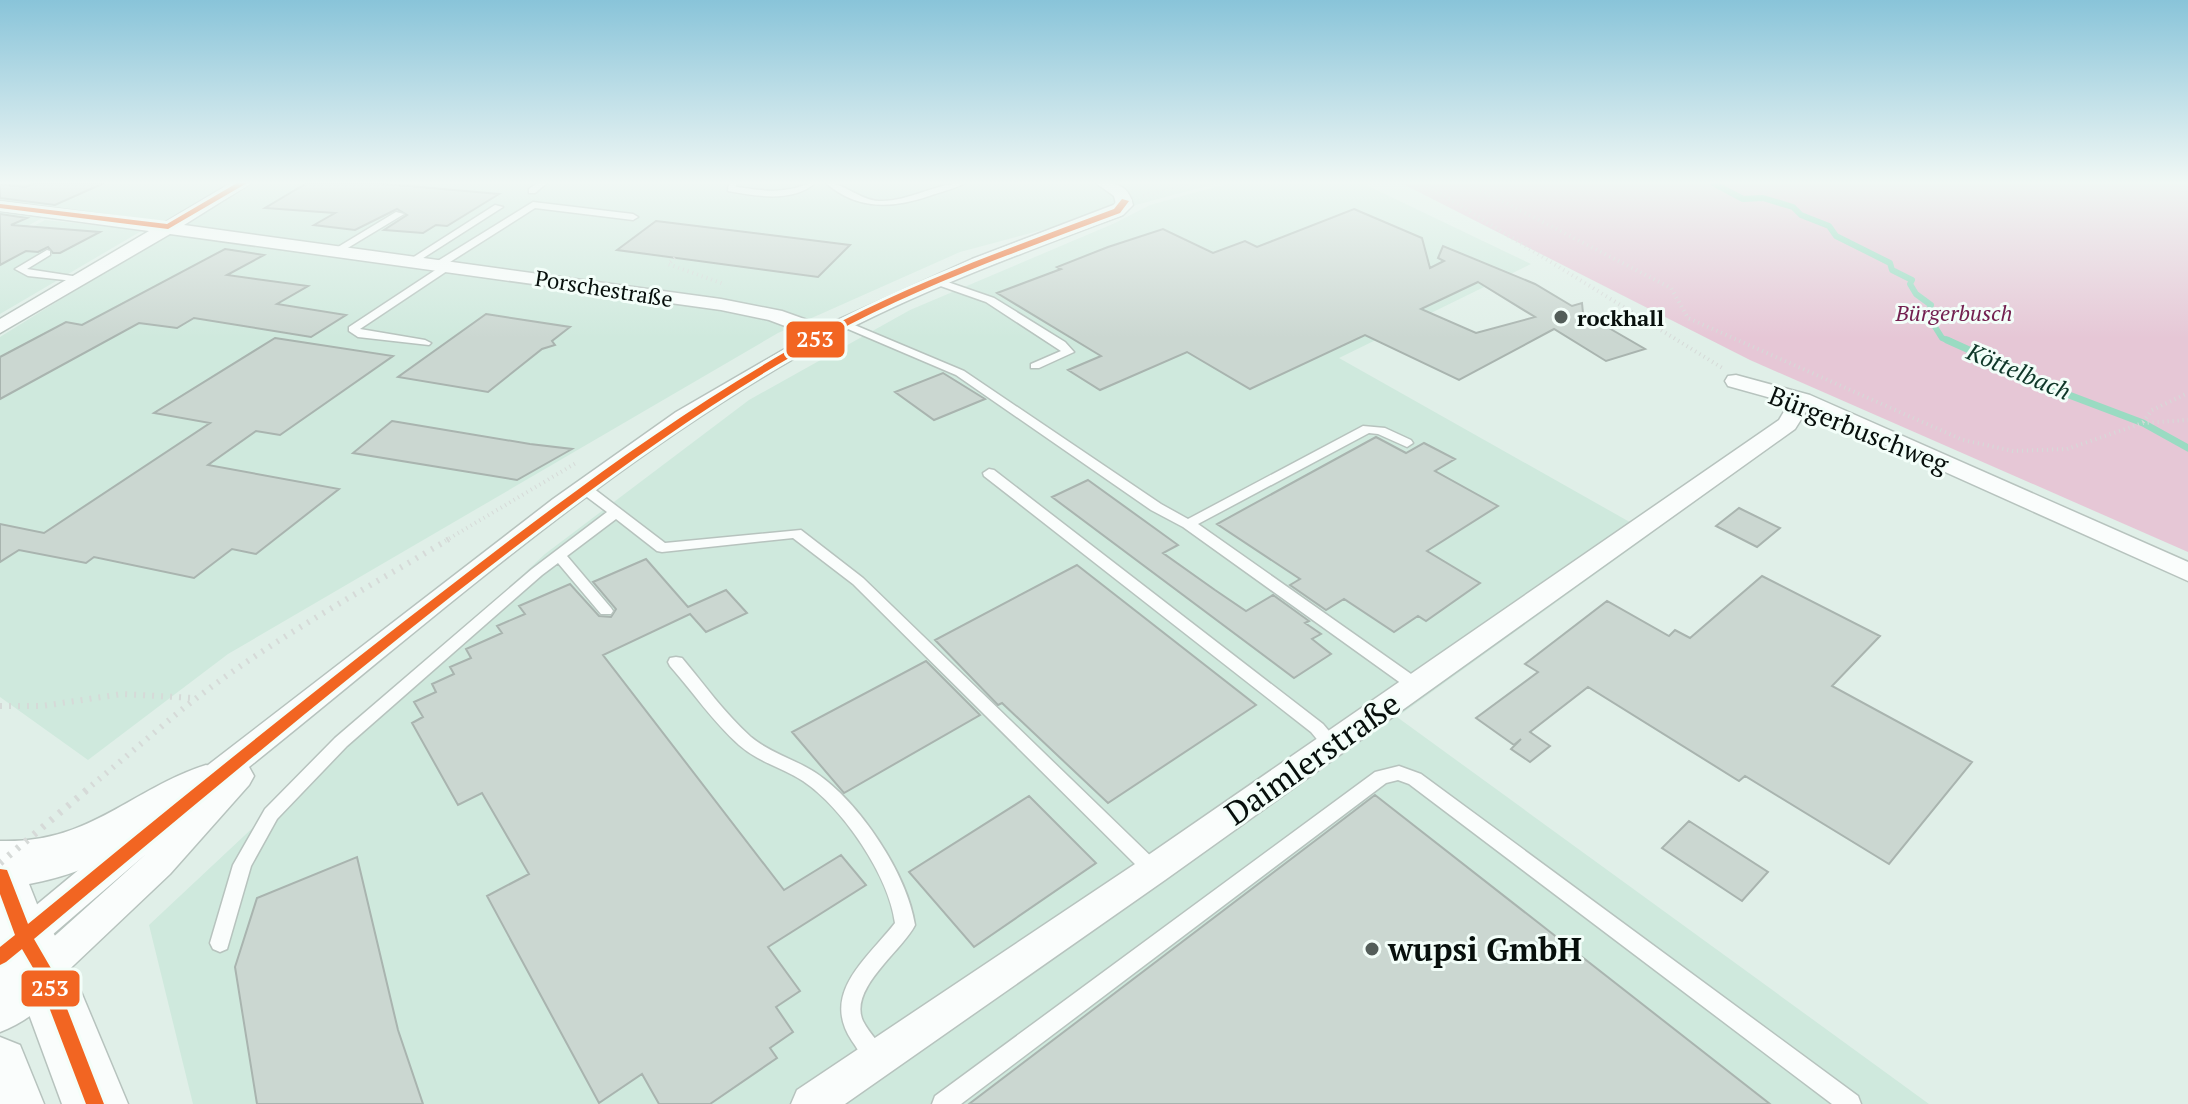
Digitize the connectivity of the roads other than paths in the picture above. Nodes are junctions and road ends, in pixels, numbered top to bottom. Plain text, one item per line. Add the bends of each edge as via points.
1 (155, 235) edge
2 (224, 235) edge
3 (364, 235) edge
4 (454, 235) edge
5 (489, 235) edge
6 (1056, 235) edge
7 (338, 250) junction
8 (47, 253) dead end
9 (414, 260) junction
10 (445, 264) junction
11 (79, 280) junction
12 (936, 281) junction
13 (0, 327) edge
14 (834, 329) junction
15 (425, 343) dead end
16 (1035, 366) dead end
17 (1736, 381) road end
18 (1802, 400) junction
19 (1407, 443) dead end
20 (989, 473) dead end
21 (584, 488) junction
22 (616, 512) junction
23 (1188, 524) junction
24 (559, 555) junction
25 (2188, 572) edge
26 (606, 611) dead end
27 (676, 662) dead end
28 (1415, 685) junction
29 (297, 711) junction
30 (1332, 744) junction
31 (206, 783) junction
32 (0, 862) edge
33 (1153, 870) junction
34 (0, 873) edge
35 (220, 943) dead end
36 (17, 967) edge
37 (877, 1059) junction
38 (0, 1065) edge
39 (14, 1104) edge
40 (95, 1104) edge
41 (811, 1104) edge
42 (943, 1104) edge
43 (1850, 1104) edge

1 - 11 street
2 - 7 street, Porschestraße
3 - 7 lane
4 - 9 lane
5 - 10 lane
6 - 12 street
7 - 9 street, Porschestraße
8 - 11 lane via 20,269
9 - 10 street, Porschestraße
10 - 14 street, Porschestraße via 769,313
10 - 15 lane via 353,329
11 - 13 street
12 - 14 street
12 - 16 lane via 990,300 1068,352
14 - 21 street via 684,417
14 - 23 lane via 960,373
17 - 18 street, Bürgerbuschweg
18 - 25 street, Bürgerbuschweg
18 - 28 street, Daimlerstraße via 1787,424
19 - 23 lane via 1367,429
20 - 30 lane
21 - 22 lane
21 - 29 street
22 - 24 lane
22 - 33 lane via 662,548 796,533 858,581
23 - 28 lane
24 - 26 lane
24 - 35 lane via 341,742 271,814 242,865
27 - 37 lane via 745,741 814,780 865,836 892,880 905,908 905,925 870,966 853,996 850,1018
28 - 30 street, Daimlerstraße
29 - 31 street
29 - 36 street via 158,864
30 - 33 street, Daimlerstraße
31 - 32 main road via 125,829 68,851 30,863
31 - 36 street
33 - 37 street, Daimlerstraße
34 - 36 main road
36 - 40 main road
37 - 41 street, Daimlerstraße
38 - 39 main road
42 - 43 lane via 1381,777 1399,773 1415,779

